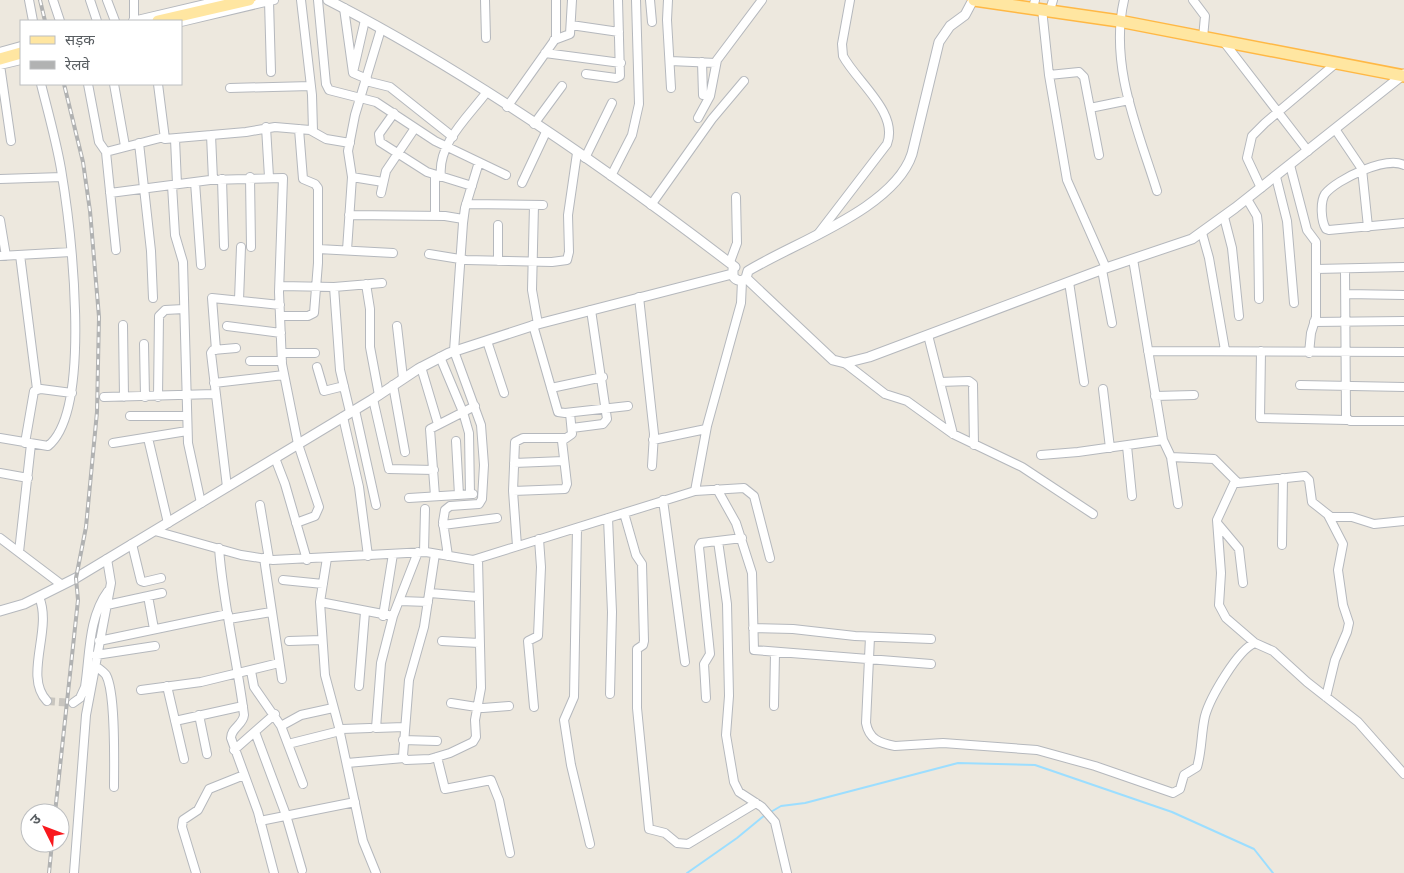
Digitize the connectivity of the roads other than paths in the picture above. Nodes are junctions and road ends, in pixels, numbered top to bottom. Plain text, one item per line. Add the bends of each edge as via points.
1 (29, 0) edge
2 (54, 0) edge
3 (90, 0) edge
4 (107, 0) edge
5 (134, 0) edge
6 (222, 0) edge
7 (249, 0) edge
8 (301, 0) edge
9 (318, 0) edge
10 (328, 0) edge
11 (485, 0) edge
12 (556, 0) edge
13 (572, 0) edge
14 (618, 0) edge
15 (636, 0) edge
16 (650, 0) edge
17 (668, 0) edge
18 (762, 0) edge
19 (850, 0) edge
20 (974, 0) edge
21 (1124, 0) edge
22 (1193, 0) edge
23 (272, 1) edge
24 (1013, 2) edge
25 (1043, 5) edge
26 (344, 8) junction
27 (33, 20) edge
28 (60, 20) edge
29 (97, 20) edge
30 (115, 20) edge
31 (133, 20) edge
32 (137, 20) edge
33 (162, 20) edge
34 (365, 20) junction
35 (1119, 21) junction
36 (182, 22) edge
37 (652, 22) dead end
38 (571, 25) junction
39 (381, 29) junction
40 (620, 32) junction
41 (486, 38) dead end
42 (1203, 38) junction
43 (554, 40) junction
44 (1224, 42) junction
45 (20, 46) edge
46 (0, 52) edge
47 (20, 53) edge
48 (545, 53) junction
49 (0, 59) edge
50 (20, 60) edge
51 (670, 61) junction
52 (702, 62) junction
53 (621, 63) junction
54 (716, 63) junction
55 (1336, 64) junction
56 (0, 65) edge
57 (271, 72) dead end
58 (353, 73) junction
59 (586, 74) dead end
60 (1049, 75) junction
61 (1403, 75) edge
62 (366, 80) junction
63 (744, 81) dead end
64 (41, 85) edge
65 (88, 85) edge
66 (114, 85) edge
67 (158, 85) edge
68 (311, 86) junction
69 (562, 86) dead end
70 (230, 88) dead end
71 (671, 88) dead end
72 (486, 93) junction
73 (703, 95) dead end
74 (361, 97) junction
75 (1129, 100) junction
76 (612, 103) dead end
77 (507, 107) junction
78 (1090, 108) junction
79 (1278, 112) junction
80 (394, 113) junction
81 (698, 118) dead end
82 (534, 124) junction
83 (266, 127) junction
84 (415, 128) junction
85 (299, 129) junction
86 (1335, 129) junction
87 (312, 131) junction
88 (546, 132) junction
89 (211, 135) junction
90 (164, 137) junction
91 (453, 137) junction
92 (175, 139) junction
93 (11, 140) dead end
94 (139, 143) junction
95 (350, 143) junction
96 (125, 146) junction
97 (446, 147) junction
98 (1308, 151) junction
99 (106, 152) junction
100 (397, 152) junction
101 (1098, 155) dead end
102 (581, 156) junction
103 (479, 162) junction
104 (1404, 164) edge
105 (1290, 165) junction
106 (1362, 169) junction
107 (506, 175) dead end
108 (438, 176) junction
109 (611, 176) junction
110 (62, 177) junction
111 (250, 177) junction
112 (269, 177) junction
113 (352, 177) junction
114 (1276, 177) junction
115 (0, 180) edge
116 (217, 180) junction
117 (196, 182) junction
118 (383, 182) junction
119 (522, 183) dead end
120 (175, 184) junction
121 (472, 186) junction
122 (144, 188) junction
123 (1261, 188) junction
124 (1157, 191) dead end
125 (110, 193) junction
126 (381, 193) dead end
127 (736, 197) dead end
128 (1247, 199) junction
129 (466, 204) junction
130 (534, 205) junction
131 (543, 205) dead end
132 (651, 205) junction
133 (349, 215) junction
134 (435, 216) junction
135 (1224, 217) junction
136 (463, 219) junction
137 (0, 220) edge
138 (498, 224) dead end
139 (1404, 224) edge
140 (1368, 227) junction
141 (1202, 233) junction
142 (818, 234) junction
143 (224, 246) dead end
144 (241, 247) dead end
145 (251, 247) dead end
146 (318, 249) junction
147 (116, 250) dead end
148 (347, 250) junction
149 (71, 252) junction
150 (393, 253) dead end
151 (429, 254) dead end
152 (20, 255) junction
153 (3, 256) edge
154 (459, 259) junction
155 (1133, 259) junction
156 (498, 261) junction
157 (533, 262) junction
158 (201, 266) dead end
159 (1404, 267) edge
160 (732, 268) junction
161 (1104, 269) junction
162 (1316, 269) junction
163 (1345, 269) junction
164 (745, 277) junction
165 (1068, 282) junction
166 (382, 283) dead end
167 (366, 284) junction
168 (280, 286) junction
169 (316, 287) junction
170 (334, 287) junction
171 (1346, 294) junction
172 (1404, 295) edge
173 (153, 298) dead end
174 (639, 298) junction
175 (1259, 298) dead end
176 (239, 300) junction
177 (1294, 303) dead end
178 (280, 306) junction
179 (184, 309) junction
180 (591, 310) junction
181 (281, 316) junction
182 (1239, 316) dead end
183 (1404, 321) edge
184 (1314, 322) junction
185 (1347, 322) junction
186 (1112, 323) dead end
187 (123, 325) dead end
188 (535, 325) junction
189 (227, 326) dead end
190 (397, 326) dead end
191 (281, 333) junction
192 (928, 335) junction
193 (487, 341) junction
194 (144, 344) dead end
195 (236, 348) dead end
196 (216, 350) junction
197 (1225, 350) junction
198 (454, 351) junction
199 (1148, 351) junction
200 (1261, 351) junction
201 (1347, 352) junction
202 (1404, 352) edge
203 (315, 353) dead end
204 (1309, 353) junction
205 (282, 357) junction
206 (440, 357) junction
207 (250, 361) dead end
208 (845, 363) junction
209 (317, 367) dead end
210 (421, 367) junction
211 (284, 375) junction
212 (602, 377) junction
213 (403, 378) junction
214 (940, 382) junction
215 (1084, 382) dead end
216 (214, 383) junction
217 (393, 385) junction
218 (1300, 385) dead end
219 (344, 386) junction
220 (1346, 386) junction
221 (1404, 387) edge
222 (550, 388) junction
223 (37, 389) junction
224 (1103, 389) dead end
225 (72, 393) junction
226 (504, 393) dead end
227 (215, 394) junction
228 (1194, 395) dead end
229 (186, 396) junction
230 (1155, 396) junction
231 (104, 397) dead end
232 (124, 397) junction
233 (145, 397) junction
234 (158, 397) junction
235 (376, 397) junction
236 (475, 406) junction
237 (628, 406) dead end
238 (607, 408) junction
239 (463, 412) junction
240 (349, 413) junction
241 (570, 413) junction
242 (130, 416) dead end
243 (186, 416) junction
244 (1347, 420) junction
245 (1404, 421) edge
246 (438, 424) junction
247 (572, 428) junction
248 (706, 430) junction
249 (187, 431) junction
250 (953, 434) junction
251 (0, 438) edge
252 (148, 438) junction
253 (564, 438) junction
254 (653, 440) junction
255 (1163, 440) junction
256 (456, 441) dead end
257 (113, 443) dead end
258 (28, 444) junction
259 (298, 444) junction
260 (974, 445) junction
261 (1127, 446) junction
262 (1110, 448) junction
263 (405, 452) dead end
264 (1041, 455) dead end
265 (1171, 457) junction
266 (275, 458) junction
267 (564, 461) junction
268 (514, 463) junction
269 (652, 466) dead end
270 (434, 470) junction
271 (0, 473) edge
272 (28, 478) junction
273 (1283, 478) junction
274 (1235, 481) junction
275 (227, 487) junction
276 (717, 489) junction
277 (513, 491) junction
278 (695, 491) junction
279 (483, 493) junction
280 (470, 494) junction
281 (459, 495) junction
282 (435, 496) junction
283 (1132, 496) dead end
284 (409, 498) dead end
285 (663, 500) junction
286 (200, 503) junction
287 (376, 504) dead end
288 (1178, 504) dead end
289 (260, 505) dead end
290 (425, 510) dead end
291 (624, 513) junction
292 (1093, 514) dead end
293 (1328, 516) junction
294 (497, 518) dead end
295 (608, 518) junction
296 (1404, 521) edge
297 (168, 523) junction
298 (296, 524) junction
299 (1218, 524) junction
300 (443, 525) junction
301 (577, 528) junction
302 (155, 531) junction
303 (0, 538) edge
304 (742, 538) junction
305 (539, 539) junction
306 (718, 541) junction
307 (132, 544) junction
308 (1282, 545) dead end
309 (517, 546) junction
310 (218, 548) junction
311 (19, 552) junction
312 (421, 552) junction
313 (393, 554) junction
314 (435, 554) junction
315 (368, 556) junction
316 (448, 556) junction
317 (327, 558) junction
318 (770, 558) dead end
319 (266, 559) junction
320 (478, 559) junction
321 (107, 560) junction
322 (307, 560) junction
323 (161, 578) dead end
324 (283, 580) dead end
325 (1243, 583) dead end
326 (322, 584) junction
327 (62, 585) junction
328 (109, 590) junction
329 (162, 593) dead end
330 (430, 593) junction
331 (148, 596) junction
332 (39, 597) junction
333 (478, 597) junction
334 (320, 602) junction
335 (400, 602) junction
336 (428, 602) junction
337 (107, 605) junction
338 (0, 610) edge
339 (271, 612) junction
340 (365, 612) junction
341 (229, 616) junction
342 (383, 616) junction
343 (393, 616) junction
344 (753, 628) junction
345 (154, 629) junction
346 (870, 636) junction
347 (930, 639) dead end
348 (322, 640) junction
349 (98, 641) junction
350 (288, 641) dead end
351 (442, 641) dead end
352 (479, 643) junction
353 (1253, 644) junction
354 (155, 646) dead end
355 (775, 653) junction
356 (96, 655) junction
357 (869, 660) junction
358 (685, 662) dead end
359 (279, 664) junction
360 (931, 664) dead end
361 (94, 665) junction
362 (251, 671) junction
363 (238, 674) junction
364 (282, 679) dead end
365 (167, 686) junction
366 (359, 686) dead end
367 (141, 690) dead end
368 (610, 694) dead end
369 (1326, 697) junction
370 (706, 698) dead end
371 (46, 701) dead end
372 (73, 703) dead end
373 (451, 704) dead end
374 (243, 706) junction
375 (509, 706) dead end
376 (774, 706) dead end
377 (534, 707) dead end
378 (333, 708) junction
379 (478, 708) junction
380 (198, 714) junction
381 (275, 714) junction
382 (175, 721) junction
383 (282, 726) junction
384 (404, 727) junction
385 (370, 728) dead end
386 (340, 731) junction
387 (255, 732) junction
388 (403, 740) junction
389 (437, 741) dead end
390 (288, 744) junction
391 (234, 750) junction
392 (207, 754) dead end
393 (437, 757) junction
394 (404, 758) junction
395 (184, 759) dead end
396 (347, 763) junction
397 (1404, 774) edge
398 (244, 775) junction
399 (303, 784) dead end
400 (114, 788) dead end
401 (355, 802) junction
402 (759, 805) junction
403 (286, 815) junction
404 (260, 821) junction
405 (590, 844) dead end
406 (510, 853) dead end
407 (302, 870) dead end
408 (74, 873) edge
409 (196, 873) edge
410 (274, 873) edge
411 (376, 873) edge
412 (787, 873) edge

1 - 27 street
2 - 28 street
3 - 29 street
4 - 30 street
5 - 31 street
6 - 32 street
7 - 33 main road
8 - 68 street
9 - 74 street via 326,87
10 - 26 street
11 - 41 street
12 - 43 street
13 - 38 street
14 - 40 street
15 - 109 street via 639,104 632,135
16 - 37 street
17 - 51 street
18 - 54 street
19 - 142 street via 843,56 886,115 890,129 887,144
20 - 24 main road
20 - 142 street via 965,15 950,26 939,42 906,168 873,200
21 - 35 street
22 - 42 street via 1205,16
23 - 36 street
23 - 57 street
24 - 25 main road
25 - 35 main road
25 - 60 street
26 - 34 street
26 - 58 street
34 - 39 street
34 - 58 street
35 - 42 main road
35 - 75 street via 1121,64
38 - 40 street
38 - 43 street via 568,36
39 - 62 street
39 - 72 street
40 - 53 street
42 - 44 main road
43 - 48 street
44 - 55 main road
44 - 79 street
45 - 46 street
47 - 49 main road
48 - 53 street
48 - 77 street
50 - 56 street
51 - 52 street
51 - 71 street
52 - 54 street
52 - 73 street
53 - 59 street via 619,78
54 - 81 street via 710,96
55 - 61 main road
55 - 79 street
56 - 93 street
58 - 62 street
60 - 78 street via 1082,73
60 - 161 street via 1067,180
61 - 86 street
62 - 74 street
62 - 91 street via 390,87
63 - 132 street via 712,119
64 - 110 street
65 - 99 street via 99,142
66 - 96 street
67 - 90 street
68 - 70 street
68 - 87 street
69 - 82 street
72 - 77 street
72 - 91 street
74 - 80 street
74 - 95 street
75 - 78 street
75 - 124 street
76 - 102 street
77 - 82 street
78 - 101 street
79 - 98 street
79 - 123 street via 1252,136 1248,151 1248,165
80 - 84 street
80 - 100 street via 378,138
82 - 88 street
83 - 85 street
83 - 89 street
83 - 112 street
84 - 97 street
84 - 100 street
85 - 87 street
85 - 146 street via 303,178 318,188
86 - 98 street
86 - 106 street
87 - 95 street
88 - 102 street
88 - 119 street
89 - 92 street
89 - 116 street
90 - 92 street
90 - 94 street
91 - 97 street
92 - 120 street
94 - 96 street
94 - 122 street
95 - 113 street via 348,156
96 - 99 street
97 - 103 street
97 - 108 street
98 - 105 street
99 - 125 street
100 - 108 street
100 - 118 street
102 - 109 street
102 - 157 street via 567,221 569,257 564,262
103 - 107 street
103 - 121 street
104 - 106 street
105 - 114 street
105 - 162 street via 1307,230 1316,242
106 - 140 street
106 - 140 street via 1324,196 1323,221 1329,230
108 - 121 street
108 - 134 street
109 - 132 street
110 - 115 street
110 - 149 street
111 - 112 street
111 - 116 street
111 - 145 street
112 - 168 street via 280,177 284,181
113 - 118 street
113 - 133 street
114 - 123 street
114 - 177 street via 1288,221
116 - 117 street
116 - 143 street
117 - 120 street
117 - 158 street
118 - 126 street
120 - 122 street
120 - 179 street via 175,235 183,262
121 - 129 street
122 - 125 street
122 - 173 street
123 - 128 street
125 - 147 street
127 - 160 street via 737,243
128 - 135 street
128 - 175 street via 1257,216
129 - 130 street
129 - 136 street
130 - 131 street
130 - 157 street
132 - 160 street
133 - 134 street
133 - 148 street
134 - 136 street
135 - 141 street
135 - 182 street via 1232,248
136 - 154 street
137 - 153 street
138 - 156 street
139 - 140 street
141 - 155 street
141 - 197 street
142 - 164 street via 772,256
144 - 176 street
146 - 148 street
146 - 169 street
148 - 150 street
149 - 152 street
149 - 225 street via 75,360
151 - 154 street
152 - 153 street
152 - 223 street
154 - 156 street
154 - 198 street
155 - 161 street
155 - 199 street
156 - 157 street
157 - 188 street
159 - 163 street
160 - 164 street via 736,280
160 - 164 street via 742,265
160 - 174 street
161 - 165 street
161 - 186 street
162 - 163 street
162 - 184 street
163 - 171 street
164 - 208 street via 833,360
164 - 248 street via 741,303
165 - 192 street
165 - 215 street
166 - 167 street
167 - 170 street
167 - 235 street
168 - 169 street
168 - 178 street
169 - 170 street
169 - 181 street via 313,315
170 - 219 street
171 - 172 street
171 - 185 street
174 - 180 street
174 - 254 street
176 - 178 street
176 - 196 street via 211,299
178 - 181 street
179 - 229 street
179 - 234 street via 165,310 159,316
180 - 188 street
180 - 212 street
181 - 191 street
183 - 185 street
184 - 185 street
184 - 204 street
185 - 201 street
187 - 232 street
188 - 193 street
188 - 222 street
189 - 191 street
190 - 213 street
191 - 205 street
192 - 208 street
192 - 214 street
193 - 198 street
193 - 226 street
194 - 233 street
195 - 196 street
196 - 216 street via 211,353
197 - 199 street
197 - 200 street
198 - 206 street
198 - 236 street
199 - 230 street
200 - 204 street
200 - 244 street via 1260,418
201 - 202 street
201 - 204 street
201 - 220 street
203 - 205 street
205 - 207 street
205 - 211 street
206 - 210 street
206 - 239 street
208 - 250 street via 885,394 907,400
209 - 219 street via 324,392
210 - 213 street
210 - 246 street
211 - 216 street
211 - 259 street
212 - 222 street
212 - 238 street
213 - 217 street
214 - 250 street
214 - 260 street via 968,381 973,384
216 - 227 street
217 - 235 street
217 - 263 street
218 - 220 street
219 - 240 street
220 - 221 street
220 - 244 street
222 - 241 street via 558,412
223 - 225 street
223 - 258 street via 33,393
224 - 262 street
225 - 258 street via 68,410 52,443 45,446
227 - 229 street
227 - 275 street
228 - 230 street
229 - 234 street
229 - 243 street
230 - 255 street
231 - 232 street
232 - 233 street
233 - 234 street
235 - 240 street
235 - 270 street via 389,470
236 - 239 street
236 - 279 street via 484,448
237 - 238 street
238 - 241 street
238 - 247 street via 605,424
239 - 246 street
239 - 280 street via 469,433
240 - 259 street
240 - 287 street
240 - 315 street
241 - 247 street
242 - 243 street
243 - 249 street
244 - 245 street
246 - 270 street via 429,433
247 - 253 street via 570,436
248 - 254 street
248 - 278 street
249 - 252 street
249 - 286 street
250 - 260 street
251 - 258 street
252 - 257 street
252 - 297 street
253 - 267 street
253 - 268 street via 519,439 514,444
254 - 269 street
255 - 261 street
255 - 265 street
256 - 281 street
258 - 272 street
259 - 266 street
259 - 298 street via 320,507 315,516
260 - 292 street via 1029,472
261 - 262 street
261 - 283 street
262 - 264 street
265 - 274 street via 1214,458
265 - 288 street
266 - 275 street
266 - 298 street
267 - 268 street
267 - 277 street via 565,489
268 - 277 street
270 - 282 street
271 - 272 street
272 - 311 street
273 - 274 street via 1242,484
273 - 293 street via 1307,478 1312,502
273 - 308 street
274 - 299 street via 1219,513
275 - 286 street
276 - 278 street
276 - 304 street
276 - 318 street via 744,488 752,492
277 - 309 street
278 - 285 street
279 - 280 street
279 - 300 street via 479,504 446,508
280 - 281 street
281 - 282 street
282 - 284 street
285 - 291 street
285 - 358 street
286 - 297 street
289 - 319 street
290 - 312 street
291 - 295 street
291 - 402 street via 636,555 642,564 644,641 637,650 637,708 649,829 664,833 677,843 688,844
293 - 296 street via 1352,517 1374,524
293 - 369 street via 1343,544 1338,570 1349,623
294 - 300 street
295 - 301 street
295 - 368 street via 612,612
297 - 302 street
298 - 322 street
299 - 325 street via 1239,549
299 - 353 street via 1222,573 1219,606 1226,618
300 - 316 street
301 - 305 street
301 - 405 street via 574,697 564,720
302 - 307 street
302 - 310 street
303 - 311 street
304 - 306 street
304 - 344 street via 752,572
305 - 309 street
305 - 377 street via 538,636 528,641
306 - 370 street via 701,543 699,547 710,654 704,664
306 - 402 street via 727,604 729,696 726,739 737,790
307 - 321 street
307 - 323 street via 141,581
309 - 320 street
310 - 319 street
310 - 341 street
311 - 327 street
312 - 313 street
312 - 314 street
312 - 335 street
313 - 315 street
313 - 342 street
314 - 316 street
314 - 330 street
315 - 317 street
316 - 320 street
317 - 322 street
317 - 326 street
319 - 322 street
319 - 339 street
320 - 333 street
321 - 327 street
321 - 328 street
324 - 326 street
326 - 334 street
327 - 332 street
328 - 337 street
328 - 372 street via 98,604 94,618 85,687 80,698
329 - 331 street
330 - 333 street
330 - 336 street
331 - 337 street
331 - 345 street
332 - 338 street via 11,609
332 - 371 street via 45,614 37,677 38,689
333 - 352 street
334 - 340 street
334 - 348 street
335 - 336 street
335 - 343 street
336 - 384 street via 409,680
337 - 349 street
339 - 341 street
339 - 359 street
340 - 342 street
340 - 366 street
341 - 345 street
341 - 363 street
342 - 343 street
343 - 384 street via 381,663 376,728
344 - 346 street
344 - 355 street via 754,650
345 - 349 street
346 - 347 street
346 - 357 street
348 - 350 street
348 - 378 street via 325,675
349 - 356 street
351 - 352 street
352 - 379 street via 481,688
353 - 357 street via 1243,650 1207,711 1197,767 1184,775 1180,789 1173,793 1037,750 973,744 882,744 867,732
353 - 369 street via 1273,651
354 - 356 street
355 - 357 street
355 - 376 street
356 - 361 street
357 - 360 street
359 - 362 street
359 - 364 street
361 - 400 street via 108,680
361 - 408 street via 81,760
362 - 363 street
362 - 381 street via 254,687
363 - 365 street
363 - 374 street
365 - 367 street
365 - 382 street
369 - 397 street via 1358,722
373 - 379 street
374 - 380 street
374 - 391 street via 242,721 231,734
375 - 379 street
378 - 383 street via 301,715
378 - 386 street
379 - 393 street via 475,740
380 - 382 street
380 - 392 street
381 - 383 street
381 - 387 street
382 - 395 street
383 - 390 street
384 - 388 street
385 - 386 street
386 - 390 street
386 - 396 street
387 - 391 street
387 - 403 street
388 - 389 street
388 - 394 street
390 - 399 street
391 - 398 street
393 - 394 street
393 - 406 street via 445,789 491,780 499,800
394 - 396 street
396 - 401 street
398 - 404 street
398 - 409 street via 210,789 198,810 183,820 182,827
401 - 403 street
401 - 411 street via 363,841
402 - 412 street via 776,825
403 - 404 street
403 - 407 street
404 - 410 street

